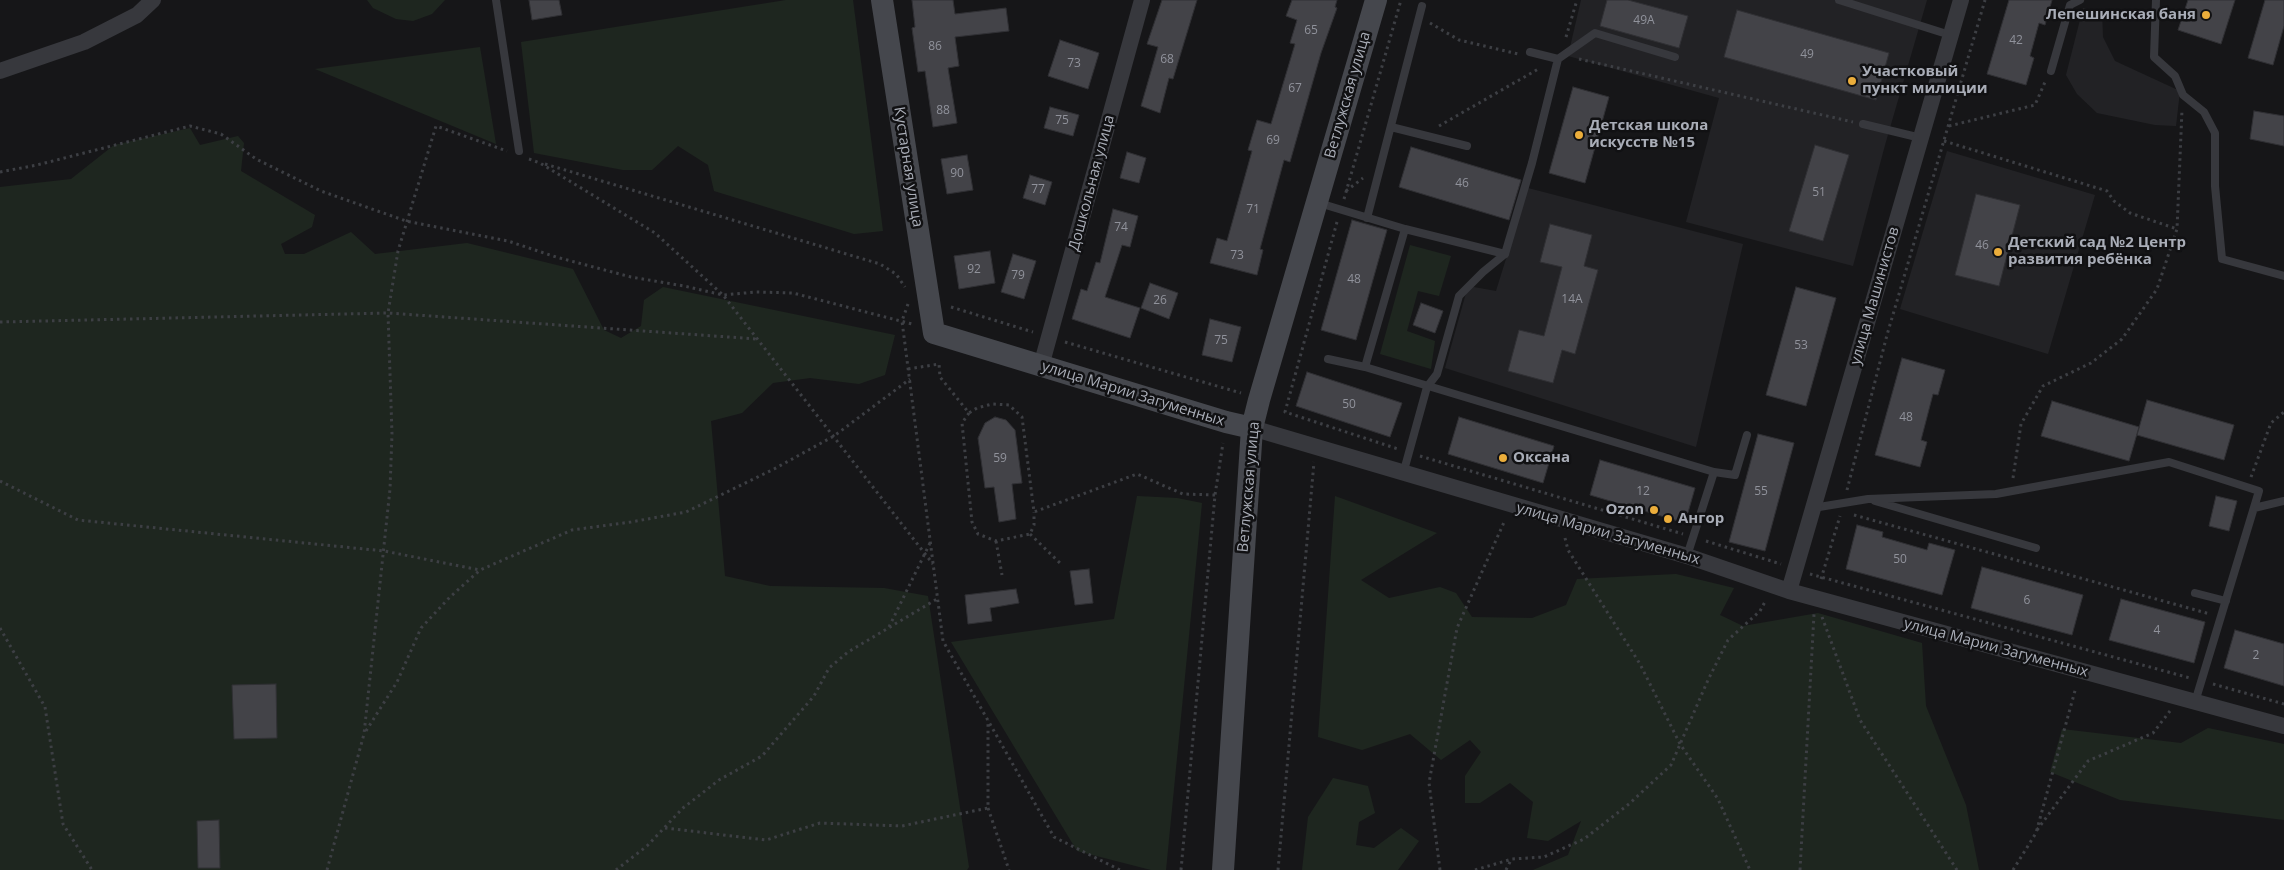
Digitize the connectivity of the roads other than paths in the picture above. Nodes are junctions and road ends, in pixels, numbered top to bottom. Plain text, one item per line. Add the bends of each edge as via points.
1 (152, 0) edge
2 (496, 0) edge
3 (882, 0) edge
4 (1142, 0) edge
5 (1376, 0) edge
6 (1839, 0) edge
7 (1960, 0) edge
8 (2080, 0) edge
9 (2156, 0) edge
10 (1422, 6) dead end
11 (136, 8) edge
12 (1950, 35) junction
13 (1527, 54) road end
14 (1675, 57) dead end
15 (1558, 58) junction
16 (0, 71) edge
17 (2051, 71) road end
18 (1863, 124) road end
19 (1391, 127) junction
20 (1921, 138) junction
21 (1467, 146) dead end
22 (518, 154) road end
23 (1317, 202) junction
24 (1367, 218) junction
25 (1405, 229) junction
26 (1505, 254) junction
27 (2284, 276) edge
28 (934, 333) joint
29 (1328, 359) dead end
30 (1042, 366) junction
31 (1365, 367) junction
32 (1427, 387) junction
33 (1252, 428) junction
34 (1747, 435) dead end
35 (1714, 472) junction
36 (1403, 474) junction
37 (1868, 499) junction
38 (2284, 501) edge
39 (1813, 508) junction
40 (2254, 508) junction
41 (2036, 548) dead end
42 (1687, 556) junction
43 (1782, 589) junction
44 (2195, 592) dead end
45 (2226, 600) junction
46 (2188, 700) junction
47 (2284, 726) edge
48 (1223, 870) edge

1 - 11 street
2 - 22 lane
3 - 28 main road, Кустарная улица via 920,298
4 - 30 street, Дошкольная улица
5 - 23 main road, Ветлужская улица
6 - 12 lane
7 - 12 street, улица Машинистов
8 - 17 lane via 2070,5
9 - 27 lane via 2154,57 2175,76 2183,95 2204,112 2215,133 2215,186 2222,259
10 - 19 lane
11 - 16 street via 84,42
12 - 20 street, улица Машинистов
13 - 15 lane
14 - 15 lane via 1595,33
15 - 26 lane
18 - 20 lane
19 - 21 lane
19 - 24 lane
20 - 39 street, улица Машинистов
23 - 24 lane
23 - 33 main road, Ветлужская улица
24 - 25 lane
25 - 26 lane
25 - 31 lane
26 - 32 lane via 1459,296 1437,374
28 - 30 main road, улица Марии Загуменных
29 - 31 lane
30 - 33 main road, улица Марии Загуменных
31 - 32 lane
32 - 35 lane
32 - 36 lane
33 - 36 street, улица Марии Загуменных
33 - 48 main road, Ветлужская улица
34 - 35 lane via 1735,475
35 - 42 lane
36 - 42 street, улица Марии Загуменных
37 - 39 lane via 1843,507
37 - 40 lane via 1996,494 2169,462 2259,490
37 - 41 lane
38 - 40 lane
39 - 43 street, улица Машинистов
40 - 45 lane
42 - 43 street, улица Марии Загуменных
43 - 46 street, улица Марии Загуменных
44 - 45 lane
45 - 46 lane
46 - 47 street, улица Марии Загуменных

